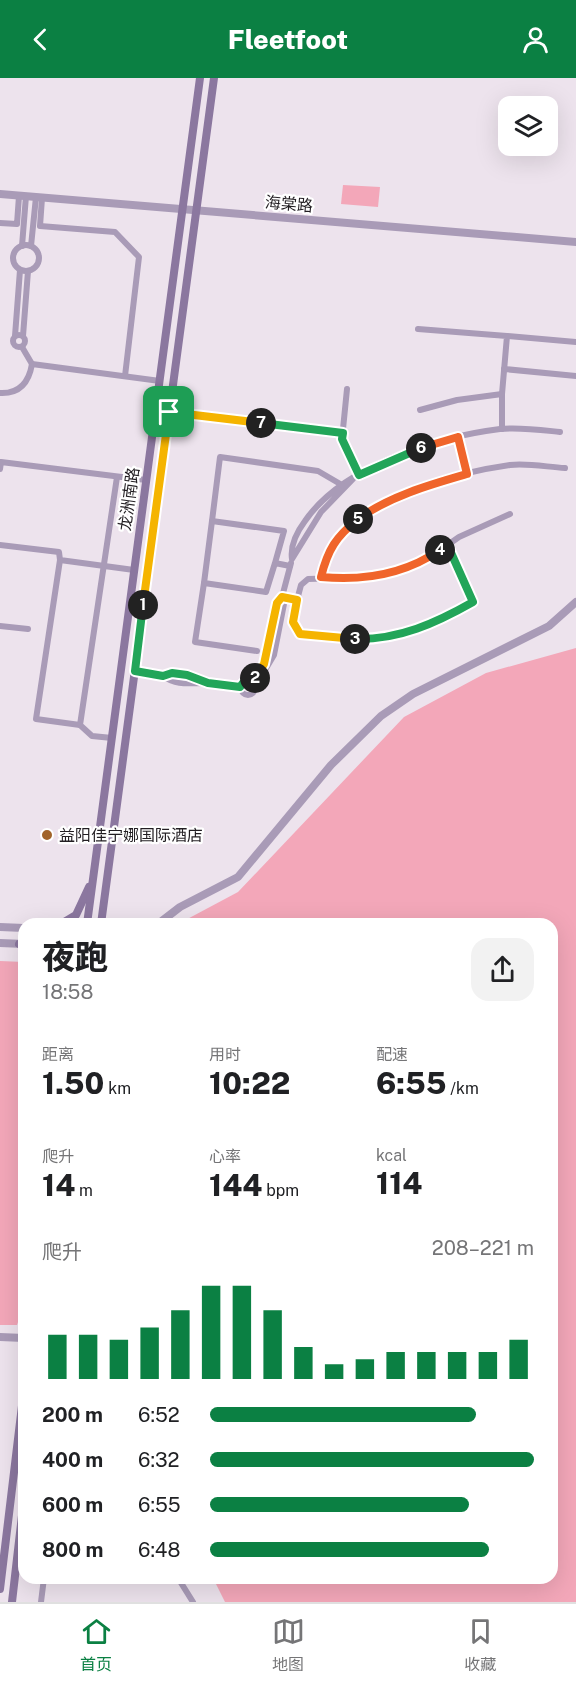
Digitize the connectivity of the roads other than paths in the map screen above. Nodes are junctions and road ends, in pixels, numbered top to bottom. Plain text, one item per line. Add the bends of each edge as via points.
1 (200, 78) edge
2 (214, 78) edge
3 (0, 194) edge
4 (22, 196) junction
5 (39, 197) junction
6 (182, 209) junction
7 (196, 210) junction
8 (0, 223) edge
9 (20, 225) junction
10 (36, 226) junction
11 (576, 242) edge
12 (22, 246) junction
13 (31, 246) junction
14 (20, 270) junction
15 (28, 271) junction
16 (418, 329) dead end
17 (15, 336) junction
18 (23, 336) junction
19 (507, 336) junction
20 (576, 342) edge
21 (22, 347) junction
22 (32, 364) junction
23 (504, 369) junction
24 (125, 376) junction
25 (576, 376) edge
26 (160, 381) junction
27 (347, 389) dead end
28 (0, 393) edge
29 (502, 394) junction
30 (420, 410) dead end
31 (169, 412) junction
32 (502, 429) junction
33 (560, 432) dead end
34 (343, 433) junction
35 (458, 437) junction
36 (565, 468) dead end
37 (0, 469) edge
38 (467, 474) junction
39 (117, 477) junction
40 (356, 477) junction
41 (146, 480) junction
42 (342, 485) junction
43 (510, 514) dead end
44 (212, 520) junction
45 (0, 545) edge
46 (448, 546) junction
47 (60, 560) junction
48 (275, 563) junction
49 (291, 563) junction
50 (104, 566) junction
51 (134, 570) junction
52 (321, 577) junction
53 (204, 584) junction
54 (282, 597) junction
55 (297, 600) junction
56 (576, 602) edge
57 (0, 626) edge
58 (28, 629) dead end
59 (257, 651) dead end
60 (135, 671) junction
61 (253, 684) junction
62 (240, 687) junction
63 (80, 725) junction
64 (112, 738) junction
65 (94, 870) junction
66 (70, 918) edge
67 (88, 918) edge
68 (102, 918) edge
69 (166, 918) edge
70 (0, 927) edge
71 (18, 928) edge
72 (0, 943) edge
73 (18, 945) edge
74 (0, 1337) edge
75 (18, 1338) edge
76 (18, 1439) edge
77 (18, 1550) edge
78 (43, 1584) edge
79 (182, 1584) edge
80 (0, 1589) edge
81 (12, 1602) edge
82 (41, 1602) edge
83 (193, 1602) edge

1 - 6 main road, 龙洲南路
2 - 7 main road, 龙洲南路
3 - 4 street, 海棠路
4 - 5 street, 海棠路
4 - 9 street
5 - 6 street, 海棠路
5 - 10 street
6 - 7 street, 海棠路
6 - 26 main road, 龙洲南路
7 - 11 street, 海棠路
7 - 31 main road, 龙洲南路
8 - 9 street
9 - 10 street
9 - 12 street
10 - 13 street
10 - 24 street via 115,232 140,257
12 - 13 street
12 - 14 street via 13,259
13 - 15 street via 39,260
14 - 15 street
14 - 17 street
15 - 18 street
16 - 19 street
17 - 18 street
17 - 21 street via 13,344
18 - 21 street
19 - 20 street
19 - 23 street
21 - 22 street
22 - 24 street
22 - 28 street via 27,382 19,390
23 - 25 street
23 - 29 street
24 - 26 street
26 - 41 main road, 龙洲南路
27 - 34 street
29 - 30 street
29 - 32 street
31 - 34 street
31 - 60 main road, 龙洲南路
32 - 33 street
32 - 35 street
34 - 40 street
35 - 38 street
35 - 40 street via 400,455
36 - 38 street via 512,465
37 - 39 street via 1,462
38 - 52 street via 427,485 378,505 358,518 338,535
39 - 41 street
39 - 50 street
40 - 42 street
40 - 49 street via 321,512
41 - 51 main road, 龙洲南路
42 - 44 street via 318,471 220,457
42 - 49 street via 322,500 301,527 291,548
43 - 46 street
44 - 48 street via 285,531
44 - 53 street
45 - 47 street via 59,552
46 - 52 street via 383,574 347,580
46 - 55 street via 473,602 439,621 370,639 327,638 300,634 293,622
47 - 50 street
47 - 63 street via 36,719
48 - 49 street
48 - 53 street via 266,592
49 - 54 street
50 - 51 street
50 - 63 street
51 - 64 main road, 龙洲南路
52 - 55 street via 301,585
53 - 59 street via 195,642
54 - 55 street
54 - 61 street via 274,656
56 - 69 street via 549,626 413,694 381,716 331,765 238,876
57 - 58 street
60 - 62 street via 187,675 208,683
60 - 68 main road, 龙洲南路
61 - 62 street via 245,681
61 - 62 street via 253,694 248,696
63 - 64 street via 92,736
64 - 65 main road, 龙洲南路
65 - 66 main road via 85,899
65 - 67 main road, 龙洲南路
70 - 71 street
72 - 73 street
74 - 75 street
76 - 80 main road
77 - 81 main road
78 - 82 street
79 - 83 street

